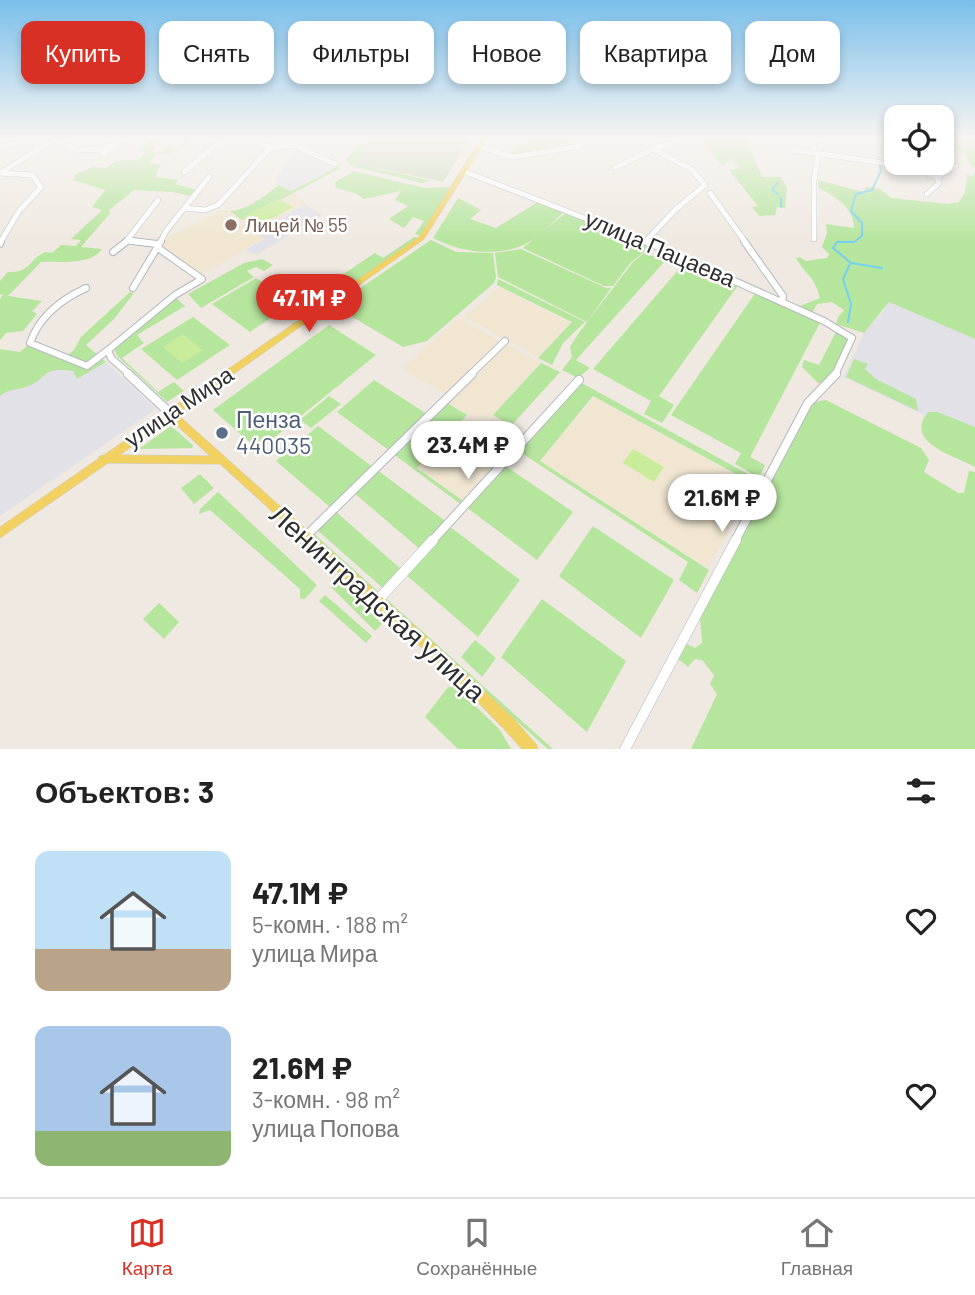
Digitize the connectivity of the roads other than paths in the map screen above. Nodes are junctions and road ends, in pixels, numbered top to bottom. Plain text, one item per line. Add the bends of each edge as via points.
1 (248, 172) edge
2 (462, 172) edge
3 (465, 172) edge
4 (694, 172) edge
5 (816, 172) edge
6 (946, 172) edge
7 (1, 173) edge
8 (932, 175) edge
9 (209, 177) dead end
10 (937, 177) junction
11 (710, 193) dead end
12 (927, 194) dead end
13 (158, 200) dead end
14 (185, 208) junction
15 (814, 239) dead end
16 (128, 241) junction
17 (645, 242) junction
18 (0, 244) edge
19 (158, 246) junction
20 (113, 252) dead end
21 (86, 288) dead end
22 (133, 288) dead end
23 (782, 302) junction
24 (505, 341) dead end
25 (108, 350) junction
26 (579, 380) dead end
27 (171, 414) junction
28 (204, 444) junction
29 (103, 459) junction
30 (184, 460) junction
31 (220, 460) junction
32 (0, 533) edge
33 (306, 536) junction
34 (378, 600) junction
35 (531, 749) edge
36 (625, 749) edge

1 - 14 street via 218,205 205,210
2 - 27 main road, улица Мира via 427,233
3 - 17 street, улица Пацаева
4 - 17 street via 705,185
5 - 15 street
6 - 10 street
7 - 18 street via 32,175 41,187 19,211
8 - 10 street
9 - 14 street
10 - 12 street via 939,183
11 - 23 street via 783,296
13 - 16 street
14 - 19 street
16 - 19 street
16 - 20 street
17 - 23 street, улица Пацаева
19 - 22 street
19 - 25 street via 202,279 175,295
21 - 25 street via 49,315 30,343 87,366
23 - 36 street, улица Пацаева via 852,338 835,376 808,403
24 - 33 street
25 - 27 street
26 - 34 street
27 - 28 main road, Ленинградская улица
27 - 29 main road, улица Мира
28 - 30 main road via 201,455
28 - 31 main road, Ленинградская улица
29 - 30 main road
29 - 32 main road, улица Мира
30 - 31 main road
31 - 33 main road, Ленинградская улица
33 - 34 main road, Ленинградская улица
34 - 35 main road, Ленинградская улица

